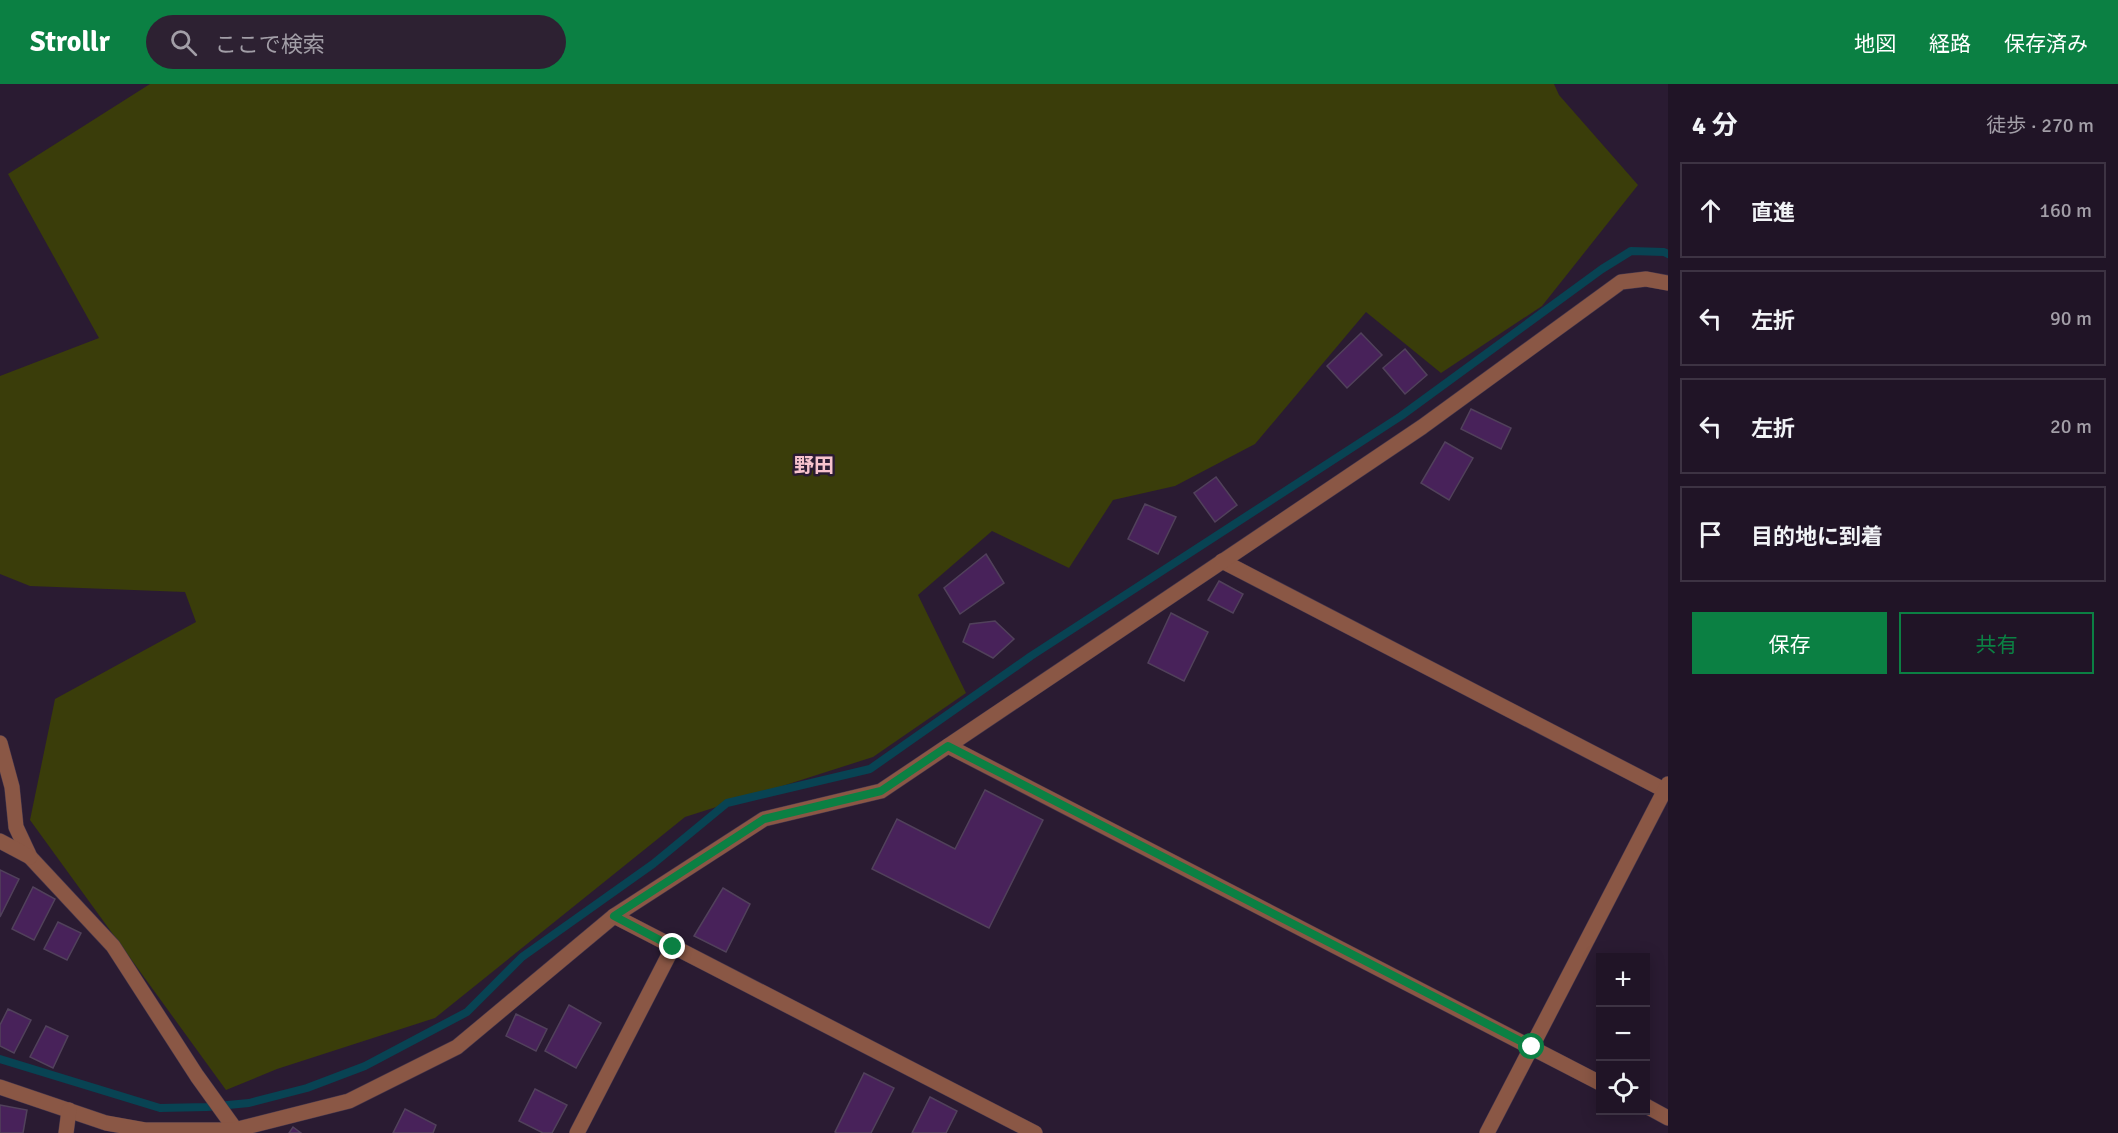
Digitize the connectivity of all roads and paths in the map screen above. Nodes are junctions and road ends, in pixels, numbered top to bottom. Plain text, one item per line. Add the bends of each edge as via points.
1 (1668, 284) edge
2 (1222, 561) junction
3 (0, 743) edge
4 (948, 746) junction
5 (1667, 789) edge
6 (0, 841) edge
7 (30, 857) junction
8 (614, 916) junction
9 (673, 947) junction
10 (1532, 1047) junction
11 (1596, 1081) edge
12 (0, 1088) edge
13 (1650, 1108) edge
14 (69, 1110) junction
15 (1668, 1118) edge
16 (236, 1131) edge
17 (66, 1133) edge
18 (577, 1133) edge
19 (1035, 1133) edge
20 (1487, 1133) edge

1 - 2 street via 1646,279 1622,282 1422,427
2 - 4 street
2 - 5 street
3 - 7 street via 12,787 16,827
4 - 8 street via 881,791 764,819
4 - 10 street
5 - 10 street
6 - 7 street
7 - 16 street via 113,946
8 - 9 street
8 - 16 street via 457,1047 349,1101
9 - 18 street
9 - 19 street
10 - 11 street
10 - 20 street
12 - 14 street
13 - 15 street
14 - 16 street via 106,1123 145,1130
14 - 17 street

